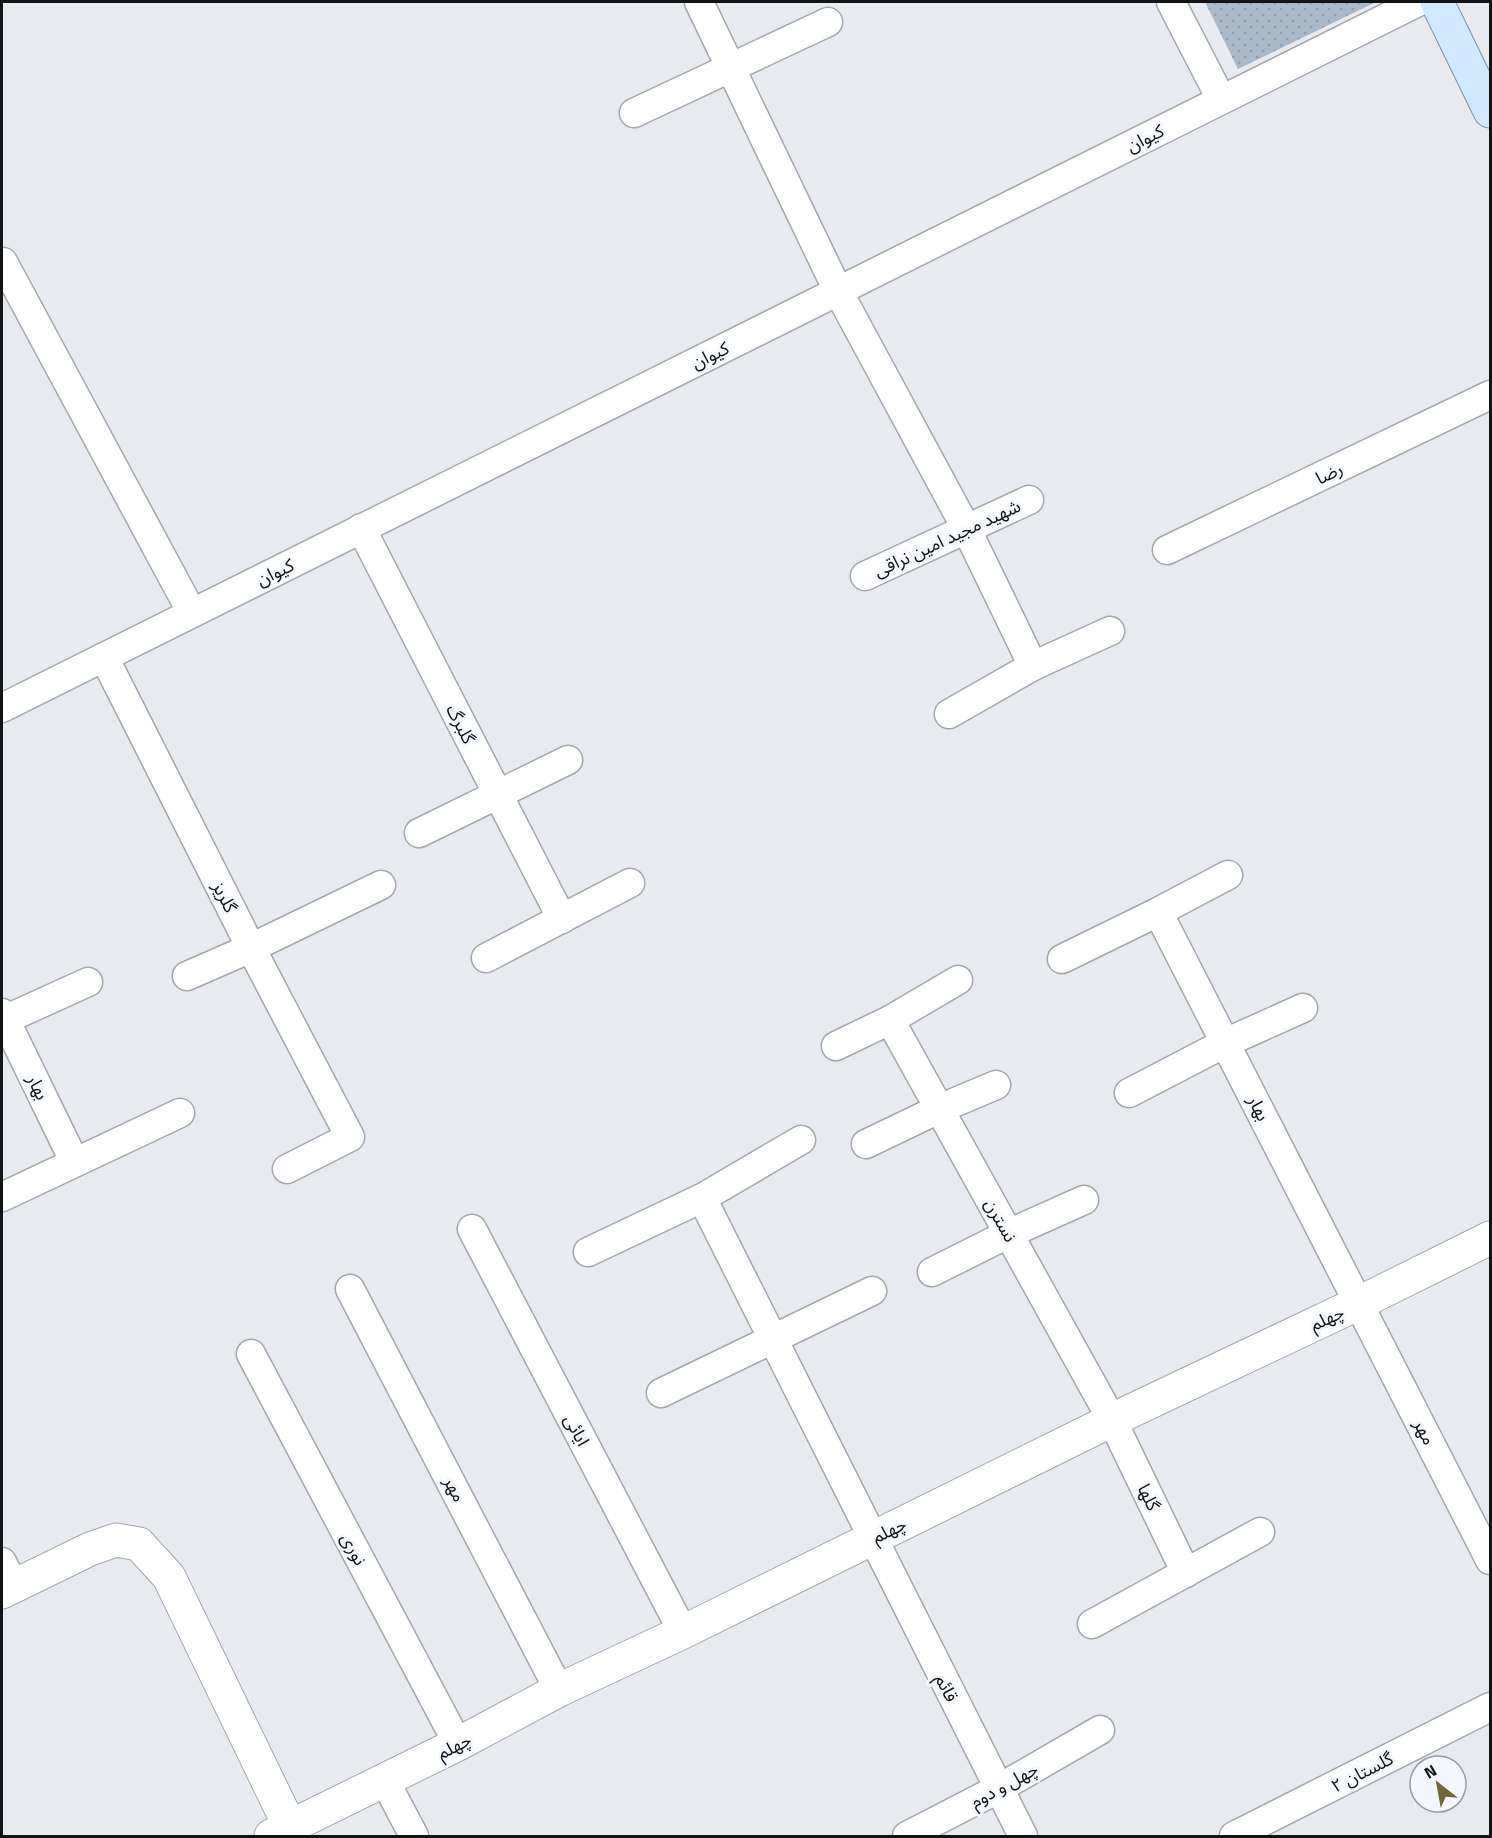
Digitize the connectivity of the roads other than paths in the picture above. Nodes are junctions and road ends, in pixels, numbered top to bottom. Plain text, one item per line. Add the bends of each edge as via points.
1 (699, 2) edge
2 (1171, 2) edge
3 (1418, 2) edge
4 (1437, 2) edge
5 (828, 22) dead end
6 (731, 68) junction
7 (1221, 99) junction
8 (1491, 111) edge
9 (634, 113) dead end
10 (3, 262) dead end
11 (838, 291) junction
12 (1491, 395) edge
13 (1029, 500) dead end
14 (361, 528) junction
15 (966, 528) junction
16 (1167, 550) dead end
17 (865, 576) dead end
18 (192, 613) junction
19 (1110, 631) dead end
20 (104, 657) junction
21 (1033, 666) junction
22 (2, 708) edge
23 (949, 714) dead end
24 (568, 760) dead end
25 (498, 795) junction
26 (419, 833) dead end
27 (1228, 875) dead end
28 (630, 883) dead end
29 (381, 885) dead end
30 (1158, 912) junction
31 (562, 919) junction
32 (251, 948) junction
33 (486, 958) dead end
34 (1062, 958) dead end
35 (187, 976) dead end
36 (958, 980) dead end
37 (88, 982) dead end
38 (1303, 1008) dead end
39 (2, 1018) edge
40 (890, 1020) junction
41 (1226, 1042) junction
42 (836, 1046) dead end
43 (996, 1084) dead end
44 (1129, 1093) dead end
45 (939, 1109) junction
46 (180, 1113) dead end
47 (801, 1140) dead end
48 (866, 1144) dead end
49 (74, 1161) junction
50 (287, 1169) dead end
51 (2, 1197) edge
52 (702, 1198) junction
53 (1084, 1200) dead end
54 (472, 1228) dead end
55 (1008, 1234) junction
56 (1491, 1238) edge
57 (588, 1252) dead end
58 (932, 1272) dead end
59 (350, 1288) dead end
60 (872, 1291) dead end
61 (1359, 1303) junction
62 (773, 1339) junction
63 (251, 1354) dead end
64 (661, 1393) dead end
65 (1112, 1420) junction
66 (1260, 1532) dead end
67 (873, 1538) junction
68 (1491, 1560) edge
69 (1186, 1573) junction
70 (6, 1580) edge
71 (1092, 1624) dead end
72 (683, 1632) junction
73 (559, 1690) junction
74 (1491, 1707) edge
75 (1100, 1730) dead end
76 (458, 1744) junction
77 (385, 1781) junction
78 (998, 1789) junction
79 (280, 1832) edge
80 (414, 1836) edge
81 (907, 1836) edge
82 (1023, 1836) edge
83 (1234, 1836) edge

1 - 6 street
2 - 7 street
3 - 7 street, کیوان
4 - 8 main road
5 - 6 street
6 - 9 street
6 - 11 street
7 - 11 street, کیوان
10 - 18 street
11 - 14 street, کیوان
11 - 15 street
12 - 16 street, رضا
13 - 15 street, شهید مجید امین نراقی
14 - 18 street, کیوان
14 - 25 street, گلبرگ
15 - 17 street, شهید مجید امین نراقی
15 - 21 street
18 - 20 street, کیوان
19 - 21 street
20 - 22 street, کیوان
20 - 32 street, گلریز
21 - 23 street
24 - 25 street
25 - 26 street
25 - 31 street, گلبرگ
27 - 30 street
28 - 31 street
29 - 32 street
30 - 34 street
30 - 41 street, بهار
31 - 33 street
32 - 35 street
32 - 50 street, گلریز via 350,1137
36 - 40 street
37 - 39 street
38 - 41 street
39 - 49 street, بهار
40 - 42 street
40 - 45 street, نسترن
41 - 44 street
41 - 61 street, بهار
43 - 45 street
45 - 48 street
45 - 55 street, نسترن
46 - 49 street
47 - 52 street
49 - 51 street
52 - 57 street
52 - 62 street, قائم
53 - 55 street
54 - 72 street, ایائی
55 - 58 street
55 - 65 street, نسترن
56 - 61 street, چهلم
59 - 73 street, مهر
60 - 62 street
61 - 65 street, چهلم
61 - 68 street, مهر
62 - 64 street
62 - 67 street, قائم
63 - 76 street, نوری
65 - 67 street, چهلم
65 - 69 street, گلها
66 - 69 street
67 - 72 street, چهلم
67 - 78 street, قائم
69 - 71 street
70 - 79 street, چهلم via 116,1540 140,1544 169,1577
72 - 73 street, چهلم
73 - 76 street, چهلم
74 - 83 street, گلستان ۲
75 - 78 street, چهل و دوم
76 - 77 street, چهلم
77 - 79 street, چهلم
77 - 80 street
78 - 81 street, چهل و دوم
78 - 82 street, قائم

